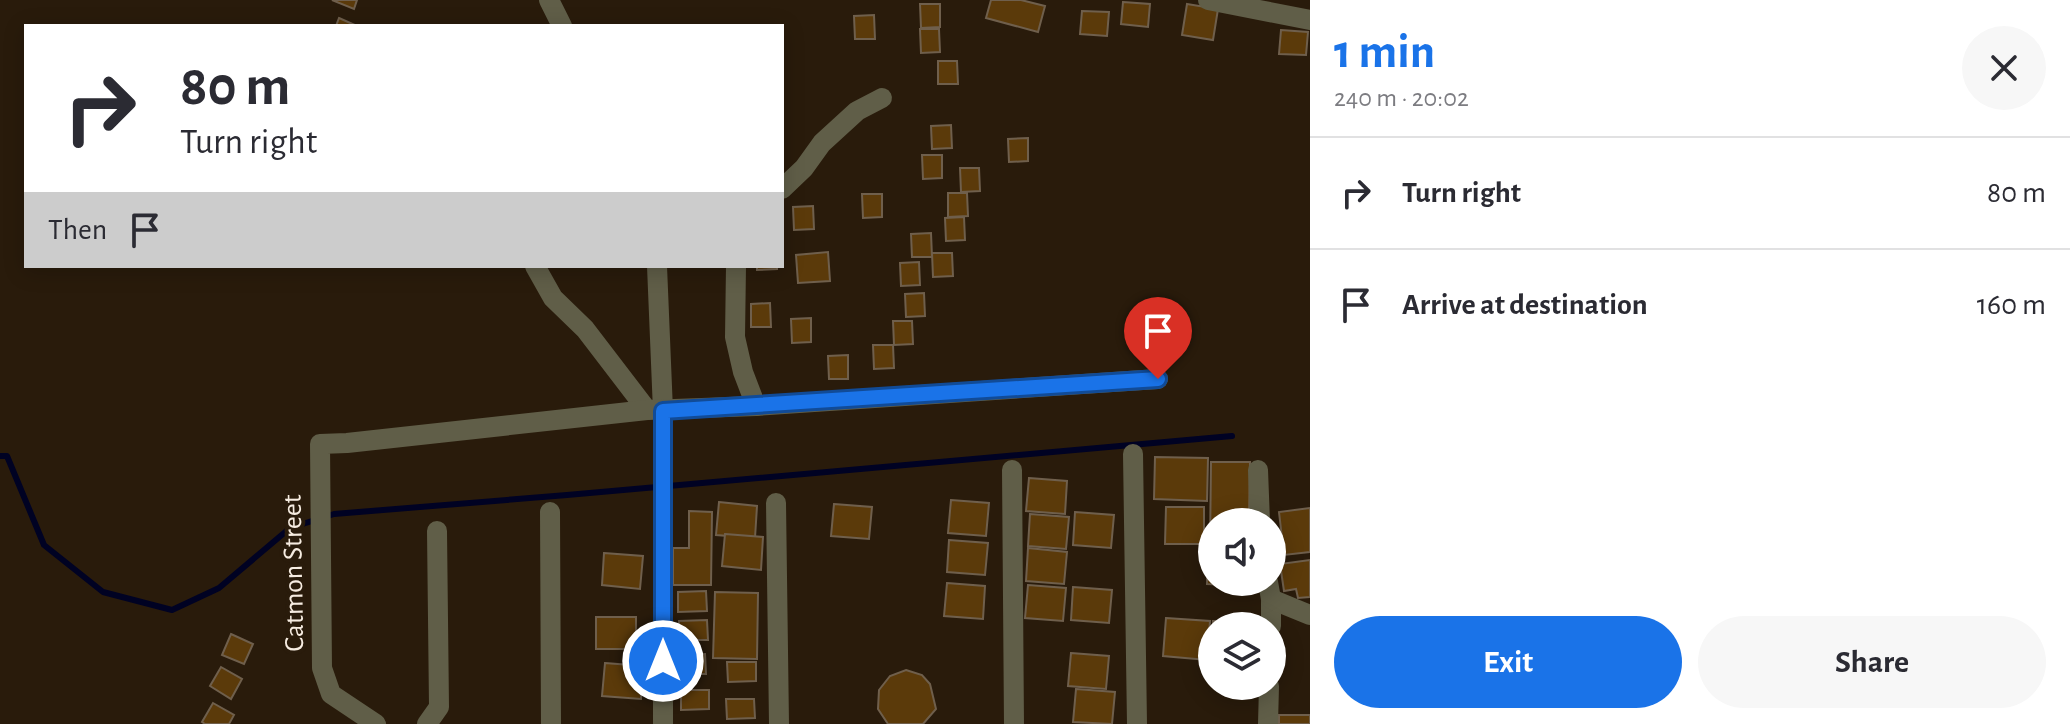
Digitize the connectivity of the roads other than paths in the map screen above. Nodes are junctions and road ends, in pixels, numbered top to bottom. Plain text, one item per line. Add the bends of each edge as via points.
1 (549, 0) edge
2 (1208, 0) edge
3 (1310, 20) edge
4 (561, 24) edge
5 (882, 98) dead end
6 (784, 187) edge
7 (536, 268) edge
8 (657, 268) edge
9 (736, 268) edge
10 (1158, 379) dead end
11 (756, 406) junction
12 (655, 410) junction
13 (1133, 454) dead end
14 (1012, 470) dead end
15 (1258, 470) dead end
16 (776, 503) dead end
17 (1259, 508) edge
18 (550, 512) dead end
19 (437, 531) dead end
20 (1278, 596) edge
21 (1310, 615) edge
22 (1269, 700) edge
23 (376, 724) edge
24 (427, 724) edge
25 (551, 724) edge
26 (663, 724) edge
27 (779, 724) edge
28 (1014, 724) edge
29 (1137, 724) edge
30 (1268, 724) edge

1 - 4 street
2 - 3 street
5 - 6 street via 857,111
7 - 12 street via 553,298
8 - 12 street
9 - 11 street via 735,337
10 - 11 street
11 - 12 street
12 - 23 street, Catmon Street via 320,444 322,668 331,694
12 - 26 street
13 - 29 street
14 - 28 street
15 - 17 street
16 - 27 street
18 - 25 street
19 - 24 street via 439,707
20 - 21 street
22 - 30 street

